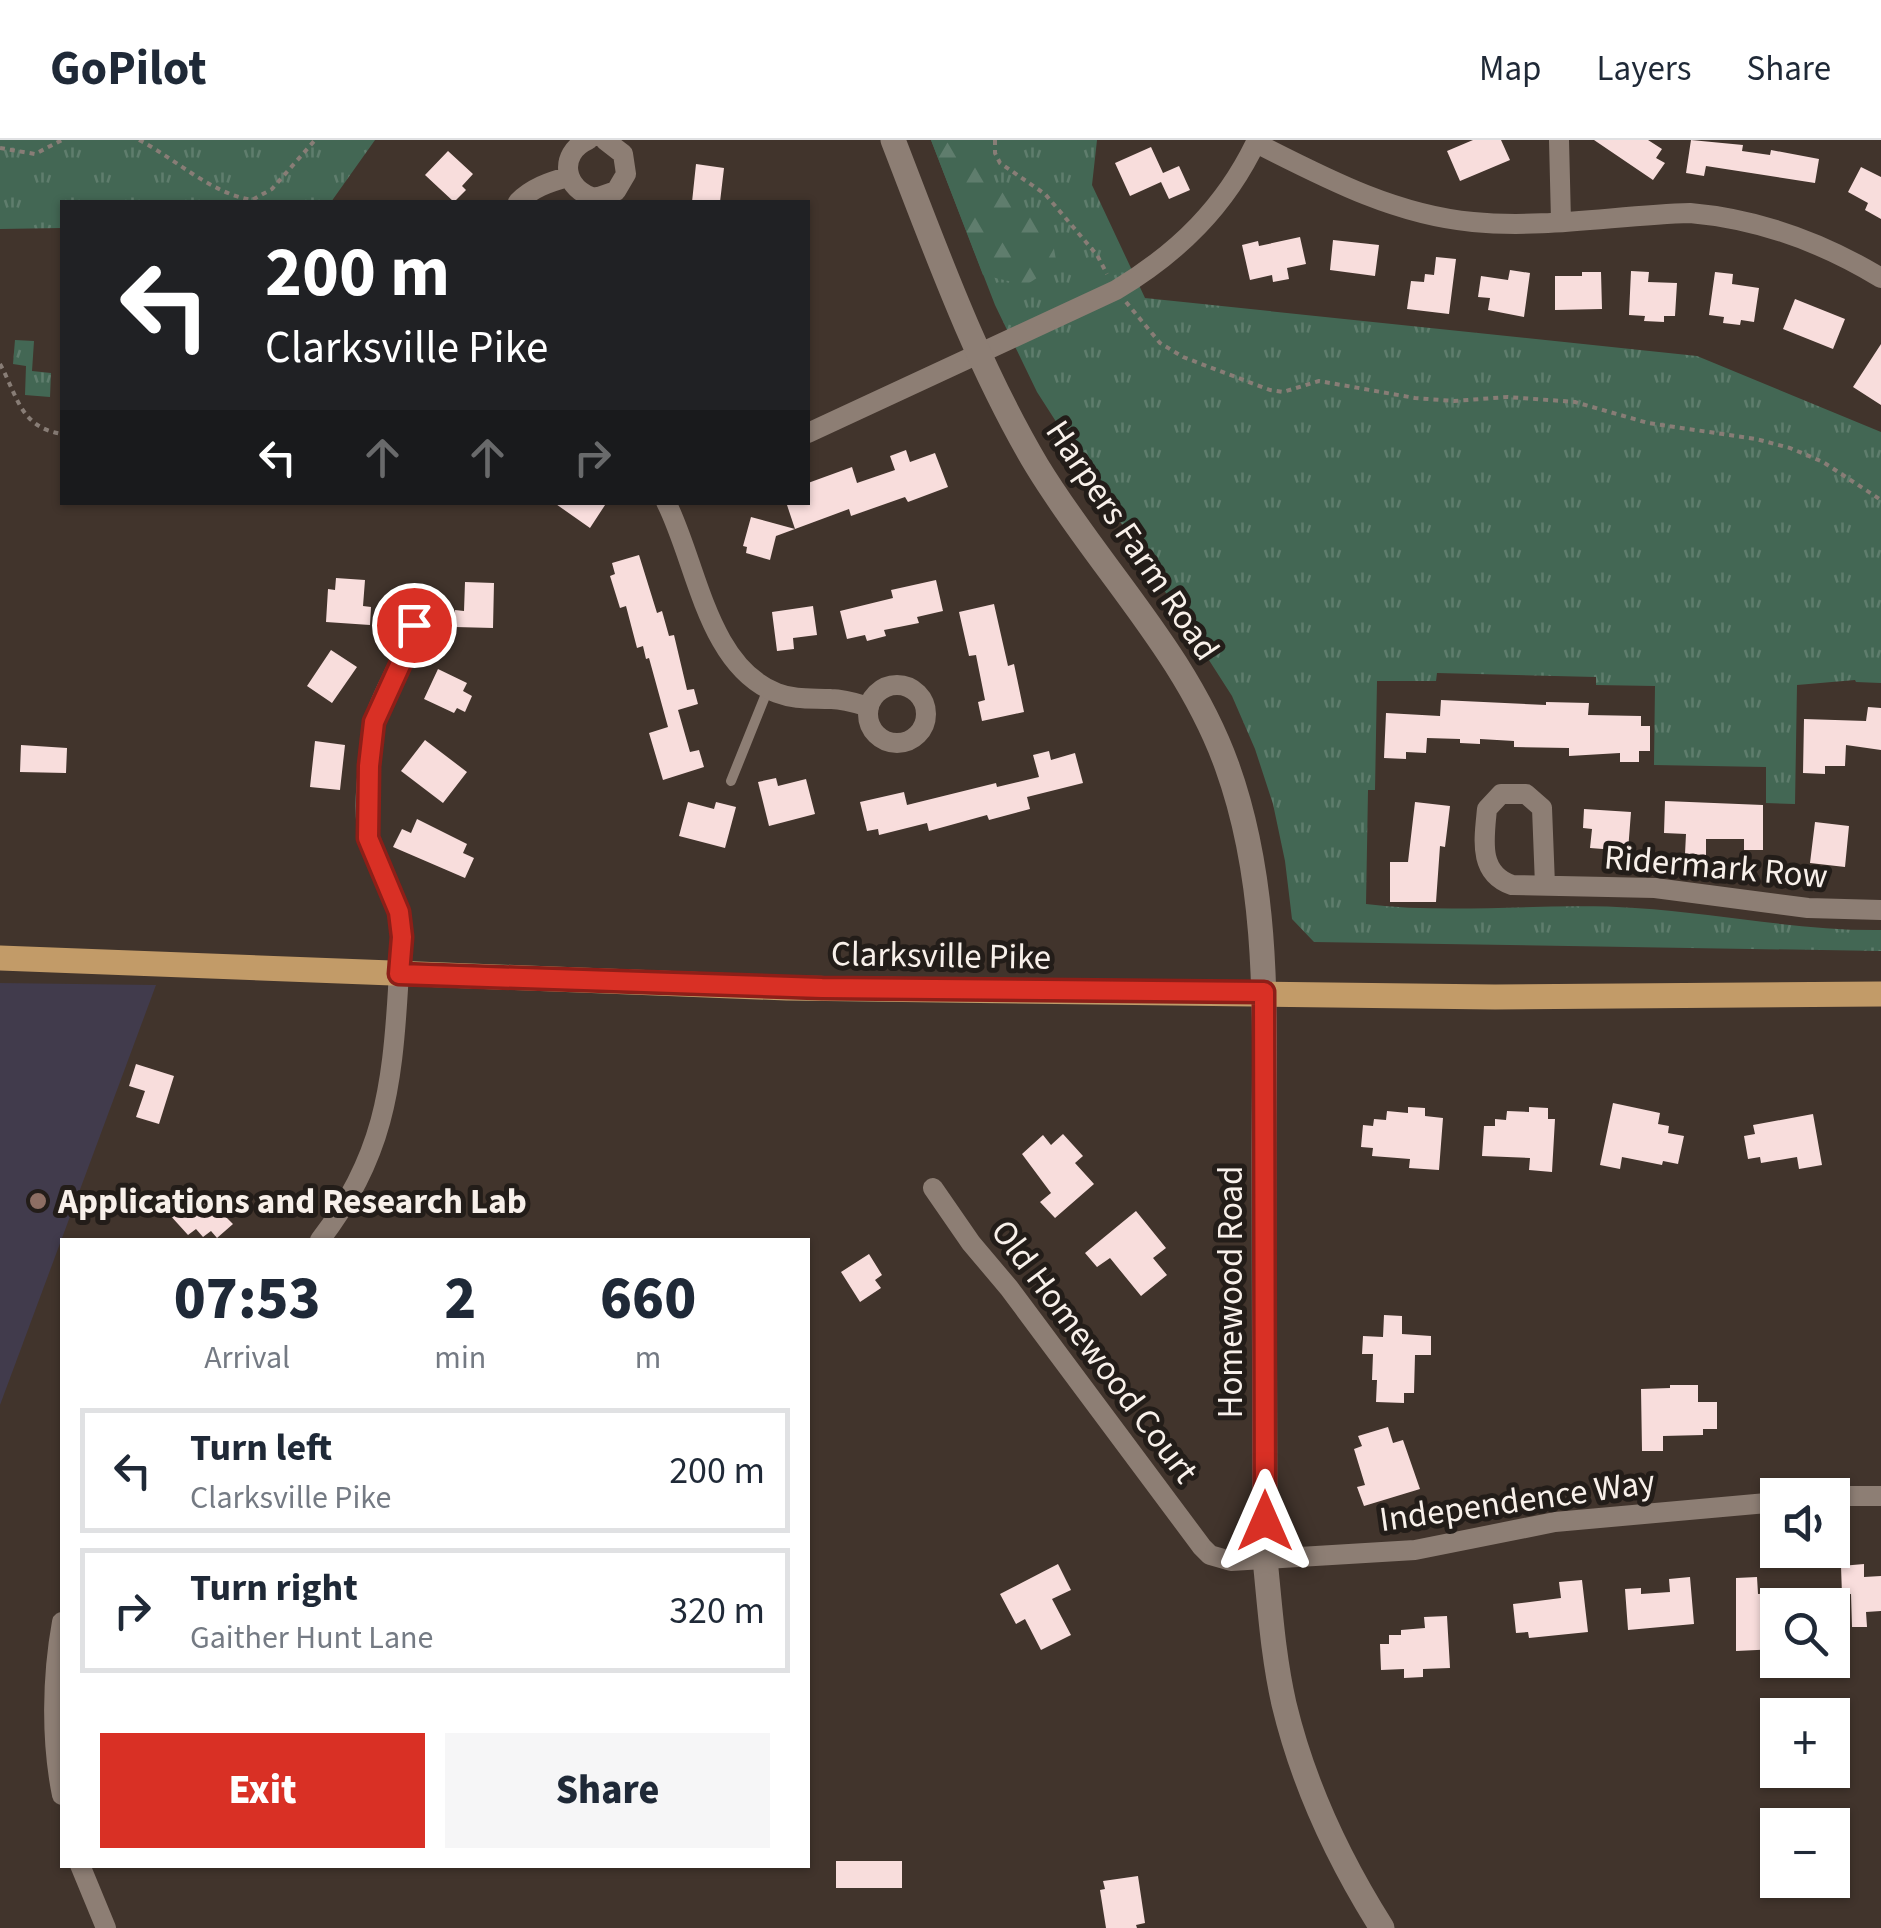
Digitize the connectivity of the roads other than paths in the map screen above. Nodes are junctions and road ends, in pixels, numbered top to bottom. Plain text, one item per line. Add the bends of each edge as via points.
1 (588, 140) edge
2 (605, 140) edge
3 (894, 140) edge
4 (1559, 140) edge
5 (1256, 142) edge
6 (568, 176) junction
7 (520, 200) edge
8 (1561, 221) junction
9 (1881, 278) edge
10 (977, 355) junction
11 (810, 431) edge
12 (669, 505) edge
13 (414, 606) dead end
14 (768, 689) junction
15 (869, 707) dead end
16 (731, 781) dead end
17 (1545, 886) junction
18 (1881, 910) edge
19 (0, 958) edge
20 (399, 974) junction
21 (1264, 992) junction
22 (1881, 994) edge
23 (933, 1188) dead end
24 (321, 1238) edge
25 (1850, 1496) edge
26 (1881, 1496) edge
27 (1760, 1504) edge
28 (1265, 1559) junction
29 (60, 1639) edge
30 (60, 1785) edge
31 (81, 1868) edge
32 (106, 1928) edge
33 (1382, 1928) edge

1 - 6 street via 571,152
2 - 6 street via 626,164 616,191 584,195
3 - 10 street, Harpers Farm Road
4 - 8 street
5 - 8 street via 1402,208 1473,222
5 - 10 street via 1219,204 1146,272
6 - 7 street
8 - 9 street via 1716,215 1801,238
10 - 11 street
10 - 21 street, Harpers Farm Road via 1040,470 1204,711 1248,833
12 - 14 street via 721,642 737,666
13 - 20 street via 411,639 374,722 370,754 368,838 399,912
14 - 15 street
14 - 16 lane
17 - 17 street, Ridermark Row via 1542,808 1526,794 1501,794 1487,809 1485,862 1499,881
17 - 18 street, Ridermark Row via 1655,888 1808,908
19 - 20 main road, Clarksville Pike
20 - 21 main road, Clarksville Pike via 787,988
20 - 24 street via 384,1117 350,1196
21 - 22 main road, Clarksville Pike via 1495,998
21 - 28 street, Homewood Road
23 - 28 street, Old Homewood Court via 1202,1547 1231,1561
25 - 26 street
27 - 28 street, Independence Way via 1554,1522 1414,1550
28 - 33 street, Homewood Road via 1281,1685 1302,1764 1350,1874
29 - 30 street
31 - 32 street

